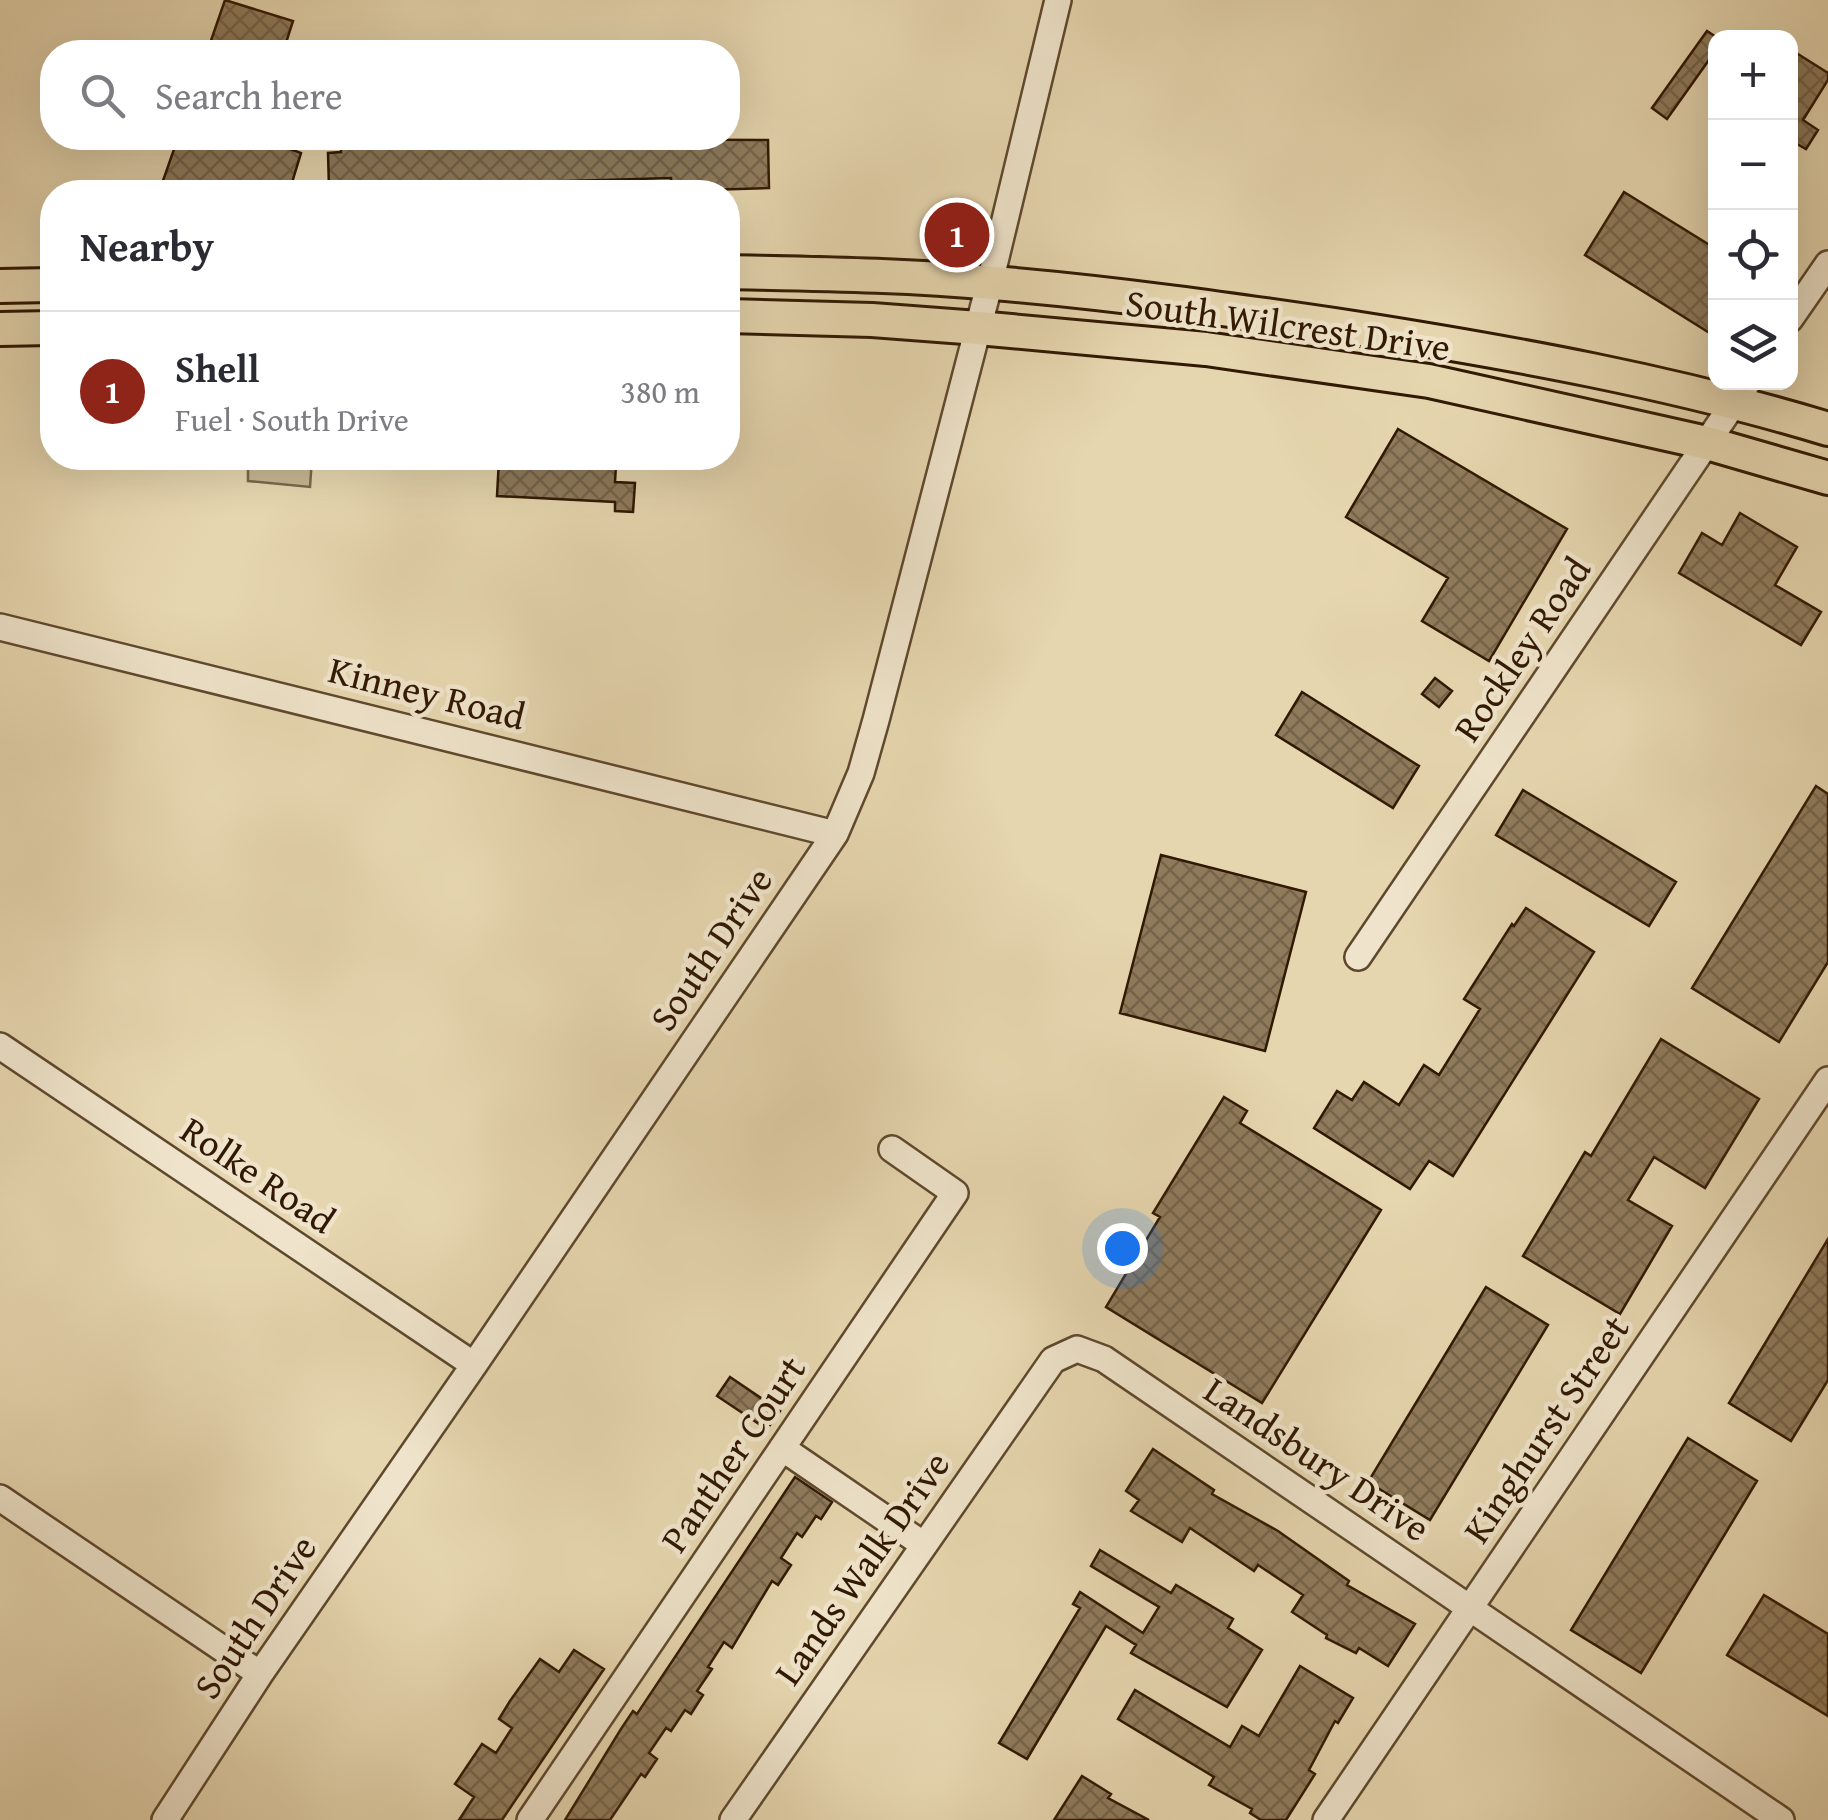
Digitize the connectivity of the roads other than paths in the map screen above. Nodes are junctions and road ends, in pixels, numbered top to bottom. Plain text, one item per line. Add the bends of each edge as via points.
1 (1058, 0) edge
2 (1828, 264) edge
3 (740, 272) edge
4 (990, 282) junction
5 (40, 284) edge
6 (0, 286) edge
7 (1798, 307) edge
8 (1222, 308) junction
9 (740, 316) edge
10 (40, 328) edge
11 (978, 328) junction
12 (0, 329) edge
13 (1455, 344) junction
14 (1206, 349) junction
15 (1429, 381) junction
16 (1742, 392) edge
17 (1828, 428) edge
18 (1707, 443) junction
19 (1828, 478) edge
20 (0, 627) edge
21 (835, 834) junction
22 (1358, 957) dead end
23 (0, 1046) edge
24 (1828, 1080) edge
25 (892, 1149) dead end
26 (1053, 1360) joint
27 (474, 1365) junction
28 (782, 1448) junction
29 (0, 1498) edge
30 (924, 1544) junction
31 (1470, 1608) junction
32 (260, 1674) junction
33 (165, 1820) edge
34 (530, 1820) edge
35 (733, 1820) edge
36 (1326, 1820) edge
37 (1781, 1820) edge

1 - 4 street, South Drive
2 - 7 street
3 - 4 main road, South Wilcrest Drive
4 - 8 main road, South Wilcrest Drive
4 - 11 street, South Drive
5 - 6 main road
8 - 13 main road, South Wilcrest Drive
8 - 14 main road
9 - 11 main road, South Wilcrest Drive
10 - 12 main road
11 - 14 main road, South Wilcrest Drive
11 - 21 street, South Drive via 861,774
13 - 15 main road
13 - 16 main road, South Wilcrest Drive
14 - 15 main road, South Wilcrest Drive
15 - 18 main road, South Wilcrest Drive
16 - 17 main road, South Wilcrest Drive
16 - 18 street, Rockley Road
18 - 19 main road, South Wilcrest Drive
18 - 22 street, Rockley Road
20 - 21 street, Kinney Road
21 - 27 street, South Drive
23 - 27 street, Rolke Road
24 - 31 street, Kinghurst Street
25 - 28 street, Panther Court via 955,1194
26 - 30 street, Lands Walk Drive
26 - 31 street, Landsbury Drive via 1078,1349 1104,1360
27 - 32 street, South Drive
28 - 30 street
28 - 34 street, Panther Court
29 - 32 street
30 - 35 street, Lands Walk Drive
31 - 36 street, Kinghurst Street
31 - 37 street, Landsbury Drive
32 - 33 street, South Drive

